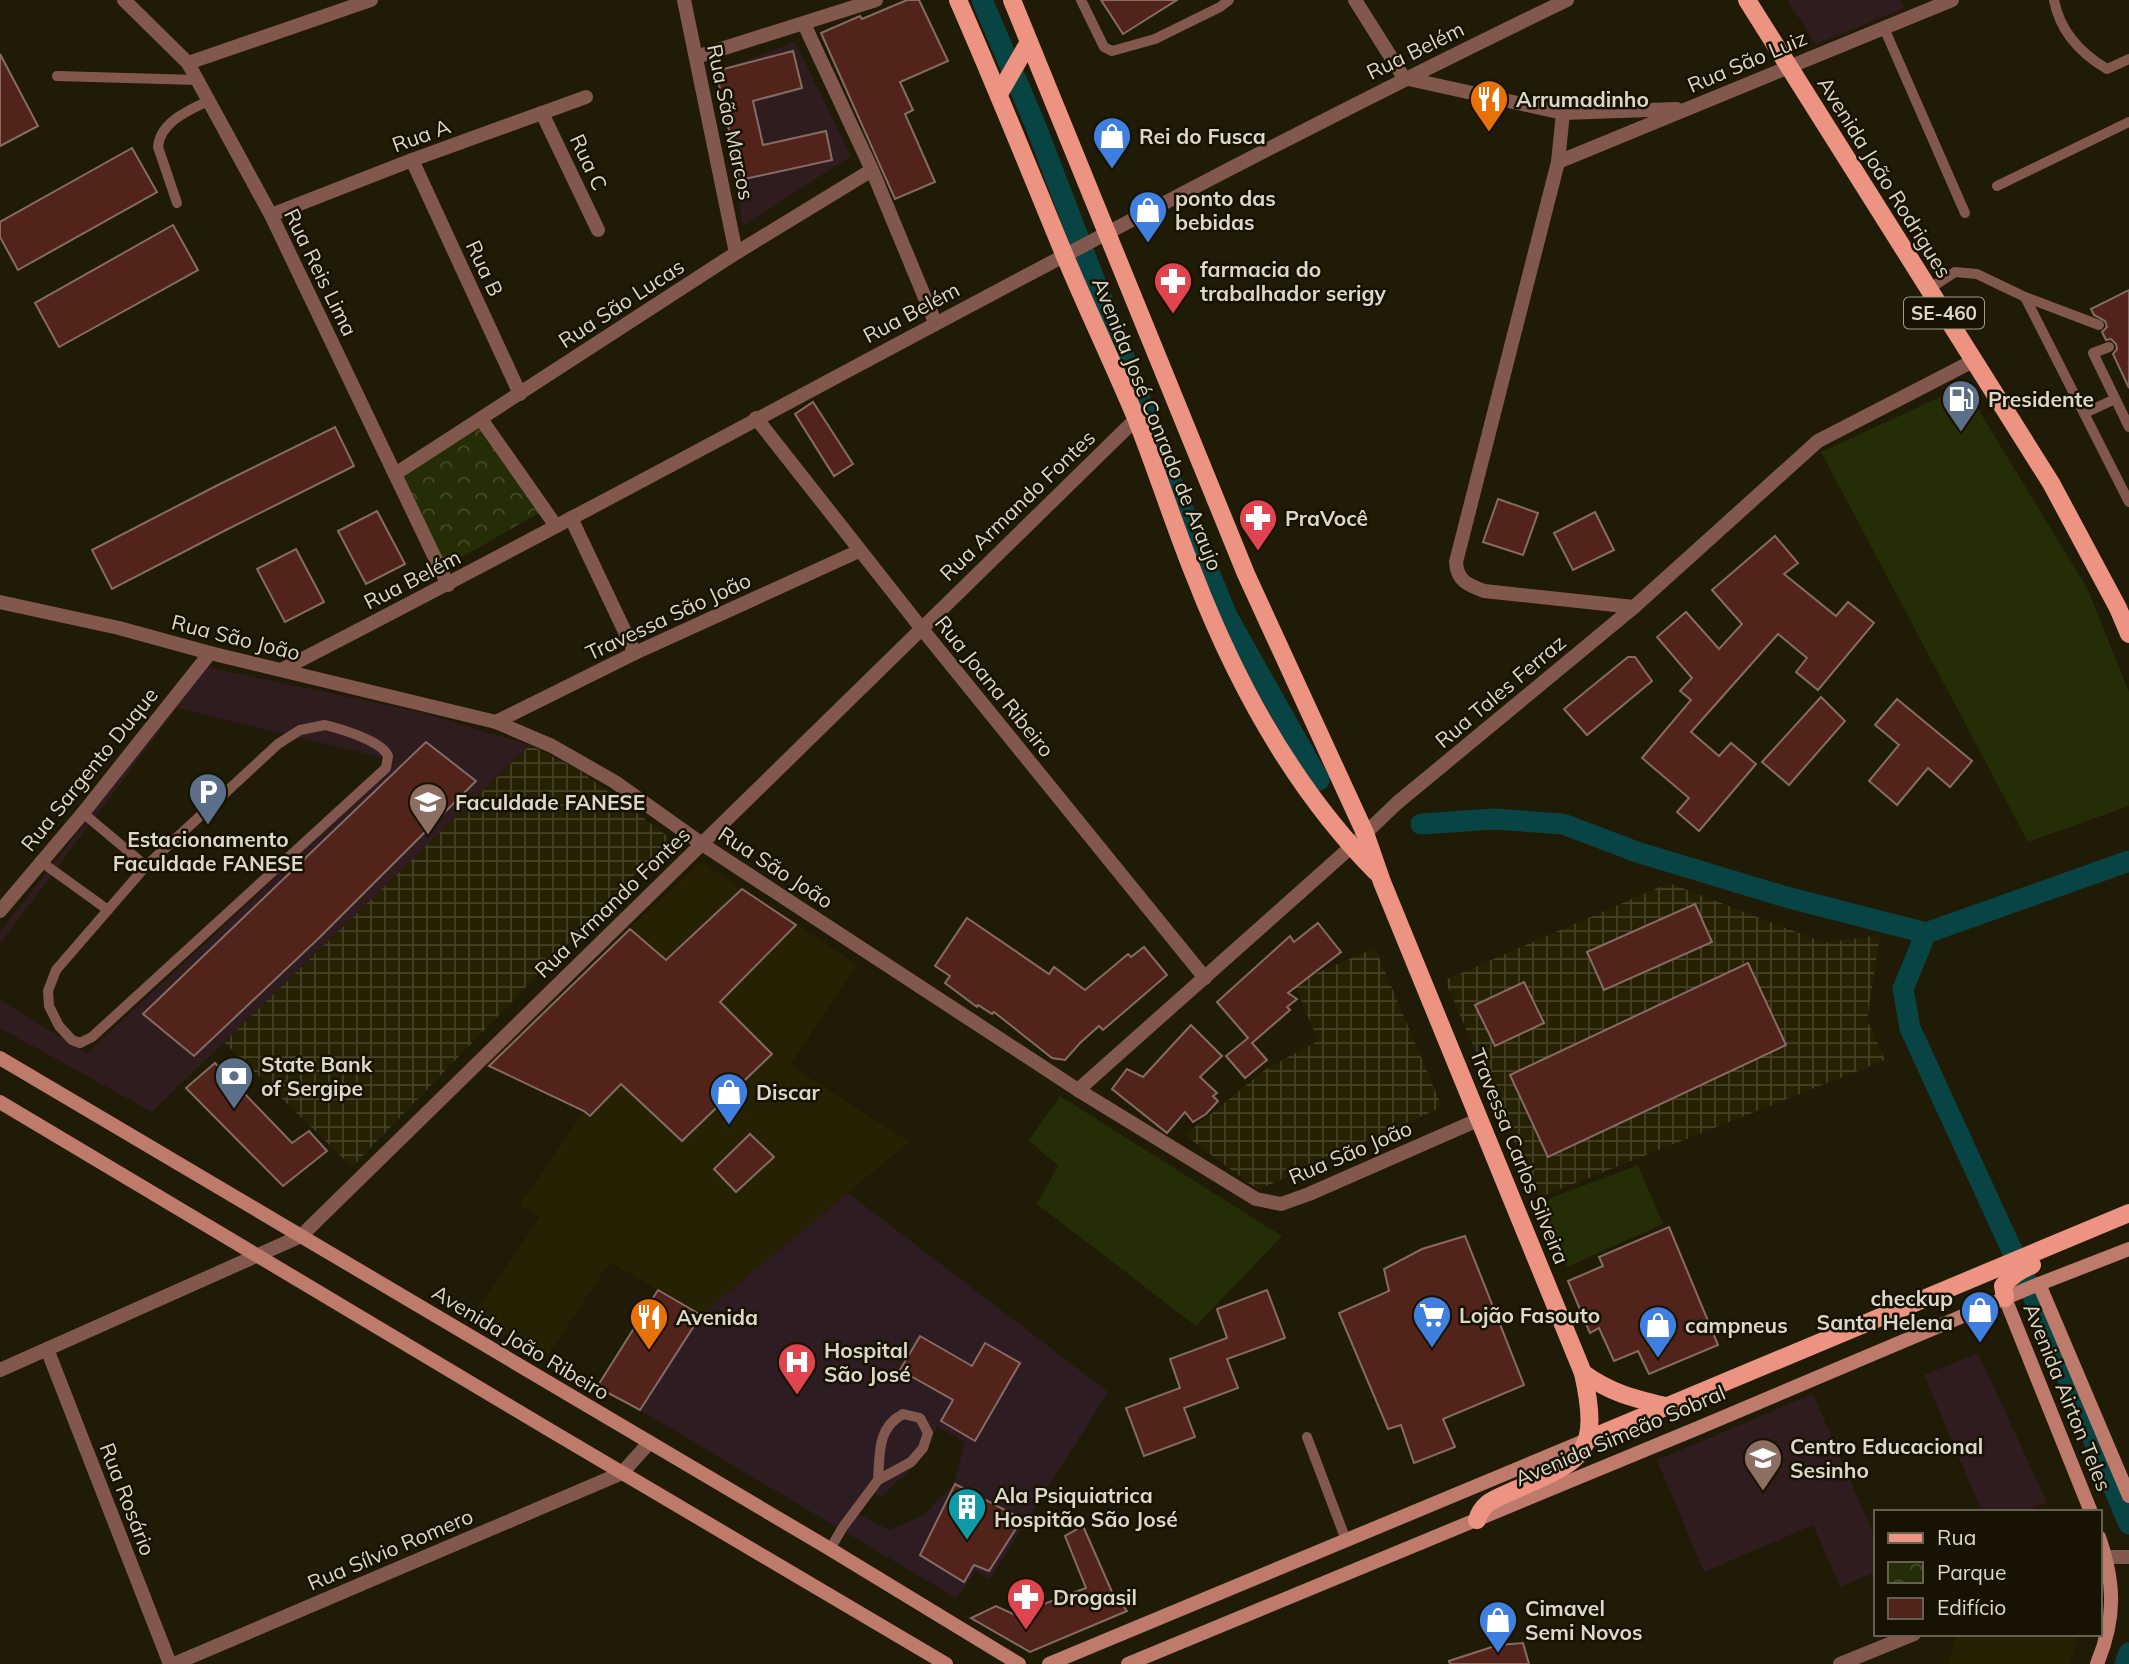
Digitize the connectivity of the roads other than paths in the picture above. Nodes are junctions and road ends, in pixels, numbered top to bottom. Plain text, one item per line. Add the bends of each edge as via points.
1 (124, 0) edge
2 (371, 0) edge
3 (684, 0) edge
4 (876, 0) edge
5 (958, 0) edge
6 (1012, 0) edge
7 (1081, 0) edge
8 (1229, 0) edge
9 (1355, 0) edge
10 (1567, 0) edge
11 (1746, 0) edge
12 (1952, 0) edge
13 (2054, 0) edge
14 (804, 24) junction
15 (1884, 28) junction
16 (1027, 46) junction
17 (696, 57) junction
18 (2129, 59) edge
19 (188, 63) junction
20 (1789, 66) junction
21 (57, 76) dead end
22 (1404, 78) junction
23 (197, 80) junction
24 (1001, 92) junction
25 (586, 97) dead end
26 (208, 101) junction
27 (1687, 109) junction
28 (542, 113) junction
29 (1563, 113) junction
30 (2129, 122) edge
31 (412, 160) junction
32 (1558, 162) junction
33 (872, 170) junction
34 (1997, 186) dead end
35 (177, 203) dead end
36 (1965, 213) dead end
37 (271, 215) junction
38 (598, 230) dead end
39 (1104, 235) junction
40 (736, 253) junction
41 (1068, 253) junction
42 (1929, 289) junction
43 (2025, 296) junction
44 (936, 322) junction
45 (2099, 325) dead end
46 (2109, 347) dead end
47 (1975, 360) junction
48 (520, 394) junction
49 (2115, 399) junction
50 (2085, 413) junction
51 (756, 418) junction
52 (481, 419) junction
53 (1136, 419) junction
54 (2129, 427) edge
55 (395, 474) junction
56 (2129, 502) edge
57 (570, 518) junction
58 (556, 526) junction
59 (859, 551) junction
60 (448, 585) junction
61 (0, 602) edge
62 (1634, 607) junction
63 (922, 629) junction
64 (2129, 634) edge
65 (210, 653) junction
66 (635, 653) junction
67 (281, 670) junction
68 (496, 722) junction
69 (83, 813) junction
70 (1365, 833) junction
71 (702, 844) junction
72 (1351, 847) junction
73 (40, 861) junction
74 (146, 866) junction
75 (1379, 875) junction
76 (108, 910) junction
77 (0, 911) edge
78 (1205, 978) junction
79 (0, 1058) edge
80 (1077, 1090) junction
81 (0, 1102) edge
82 (1480, 1119) junction
83 (2129, 1215) edge
84 (301, 1236) junction
85 (2129, 1249) edge
86 (258, 1256) junction
87 (2022, 1266) junction
88 (2036, 1285) junction
89 (2005, 1298) junction
90 (47, 1349) junction
91 (0, 1370) edge
92 (1583, 1373) junction
93 (1665, 1406) junction
94 (1307, 1437) dead end
95 (1589, 1439) junction
96 (649, 1443) junction
97 (622, 1472) junction
98 (878, 1480) junction
99 (2129, 1496) edge
100 (2090, 1510) edge
101 (1477, 1520) junction
102 (1346, 1539) junction
103 (830, 1549) junction
104 (2129, 1557) edge
105 (2105, 1558) edge
106 (1909, 1636) edge
107 (172, 1664) edge
108 (946, 1664) edge
109 (1018, 1664) edge
110 (1049, 1664) edge
111 (1128, 1664) edge
112 (1840, 1664) edge
113 (2097, 1664) edge

1 - 19 street, Rua Reis Lima
2 - 19 street
3 - 17 street, Rua São Marcos
4 - 14 street
5 - 24 main road, Avenida José Conrado de Araujo
6 - 16 main road, Avenida José Conrado de Araujo
7 - 8 lane via 1104,47 1112,51 1155,39
9 - 22 street
10 - 22 street, Rua Belém
11 - 20 main road, Avenida João Rodrigues / SE-460
12 - 15 street, Rua São Luiz
13 - 18 lane via 2066,33 2090,59 2108,69
14 - 17 street
14 - 33 street
15 - 20 street, Rua São Luiz
15 - 36 lane
16 - 24 main road
16 - 39 main road, Avenida José Conrado de Araujo
17 - 40 street, Rua São Marcos
19 - 23 street, Rua Reis Lima
20 - 27 street, Rua São Luiz
20 - 42 main road, Avenida João Rodrigues / SE-460
21 - 23 lane
22 - 29 street
22 - 39 street, Rua Belém
23 - 26 street, Rua Reis Lima
24 - 41 main road, Avenida José Conrado de Araujo
25 - 28 street, Rua A
26 - 35 lane via 174,120 158,142
26 - 37 street, Rua Reis Lima
27 - 29 street
27 - 32 street, Rua São Luiz
28 - 31 street, Rua A
28 - 38 street, Rua C
29 - 32 street
30 - 34 lane
31 - 37 street, Rua A
31 - 48 street, Rua B
32 - 62 street via 1457,572 1462,581 1484,591
33 - 40 street, Rua São Lucas
33 - 44 street
37 - 55 street, Rua Reis Lima
39 - 41 street, Rua Belém
39 - 70 main road, Avenida José Conrado de Araujo via 1246,574
40 - 48 street, Rua São Lucas
41 - 44 street, Rua Belém
41 - 53 main road, Avenida José Conrado de Araujo
42 - 43 lane via 1955,272 1977,274
42 - 47 main road, Avenida João Rodrigues / SE-460
43 - 45 lane
43 - 50 lane
44 - 51 street, Rua Belém
46 - 49 lane via 2093,354
47 - 62 street, Rua Tales Ferraz via 1818,441
47 - 64 main road, Avenida João Rodrigues / SE-460 via 2051,483
48 - 52 street, Rua São Lucas
49 - 50 lane
49 - 54 lane
50 - 56 lane
51 - 57 street, Rua Belém
51 - 59 street, Rua Joana Ribeiro
52 - 55 street, Rua São Lucas
52 - 58 street
53 - 63 street, Rua Armando Fontes
53 - 72 main road, Avenida José Conrado de Araujo via 1195,579 1233,664 1298,777
55 - 60 street, Rua Reis Lima
57 - 58 street, Rua Belém
57 - 66 street
58 - 60 street, Rua Belém
59 - 63 street, Rua Joana Ribeiro
59 - 66 street, Travessa São João
60 - 67 street, Rua Belém
61 - 65 street, Rua São João
62 - 70 street, Rua Tales Ferraz
63 - 71 street, Rua Armando Fontes
63 - 78 street, Rua Joana Ribeiro
65 - 67 street, Rua São João
65 - 69 street, Rua Sargento Duque
66 - 68 street, Travessa São João
67 - 68 street, Rua São João
68 - 71 street, Rua São João via 579,760
69 - 73 street, Rua Sargento Duque
69 - 74 lane
70 - 72 street, Rua Tales Ferraz
70 - 75 main road, Travessa Carlos Silveira
71 - 80 street, Rua São João
71 - 84 street, Rua Armando Fontes
72 - 75 main road, Travessa Carlos Silveira
72 - 78 street, Rua Tales Ferraz
73 - 76 lane
73 - 77 street, Rua Sargento Duque
74 - 76 lane
74 - 76 lane via 294,732 325,725 387,751 388,764 382,773 113,1019 77,1043 54,1018 48,991 56,970
75 - 82 main road, Travessa Carlos Silveira
78 - 80 street, Rua Tales Ferraz
79 - 84 main road, Avenida João Ribeiro
80 - 82 street, Rua São João via 1249,1196 1281,1204
81 - 86 main road
82 - 92 main road, Travessa Carlos Silveira
83 - 87 main road, Avenida Simeão Sobral
84 - 86 street, Rua Armando Fontes
84 - 96 main road, Avenida João Ribeiro
85 - 88 main road, Avenida Simeão Sobral
86 - 90 street, Rua Armando Fontes
86 - 97 main road
87 - 89 main road via 2003,1286
87 - 93 main road, Avenida Simeão Sobral via 1992,1270
88 - 89 main road, Avenida Simeão Sobral
88 - 99 main road, Avenida Airton Teles
89 - 100 main road, Avenida Airton Teles
89 - 101 main road, Avenida Simeão Sobral
90 - 91 street, Rua Armando Fontes
90 - 107 street, Rua Rosário
92 - 93 main road via 1602,1387
92 - 95 main road, Avenida Simeão Sobral via 1591,1419
93 - 95 main road, Avenida Simeão Sobral
94 - 102 lane
95 - 101 main road via 1563,1469 1497,1498 1481,1508
95 - 102 main road, Avenida Simeão Sobral
96 - 97 street
96 - 103 main road, Avenida João Ribeiro
97 - 107 street, Rua Sílvio Romero
97 - 108 main road
98 - 98 lane via 911,1462 923,1448 928,1433 920,1418 903,1414 891,1420 884,1432
98 - 103 lane
101 - 111 main road, Avenida Simeão Sobral
102 - 110 main road, Avenida Simeão Sobral
103 - 109 main road, Avenida João Ribeiro
104 - 105 street
105 - 113 main road via 2111,1621
106 - 112 street

